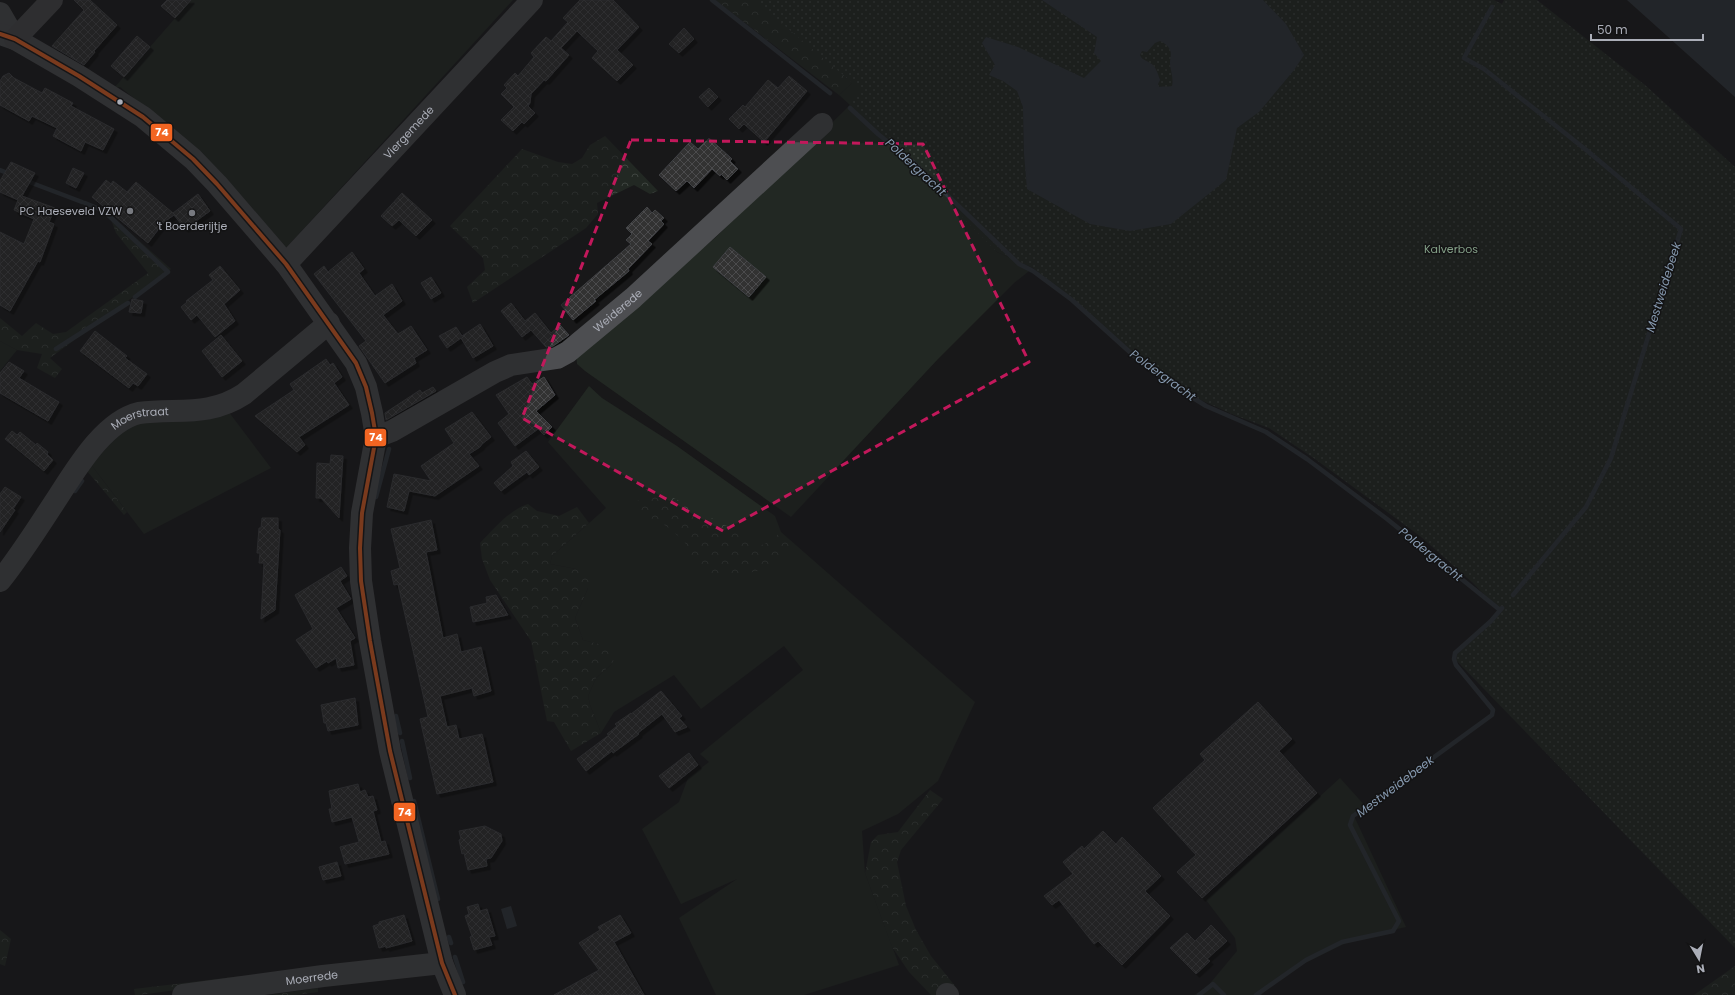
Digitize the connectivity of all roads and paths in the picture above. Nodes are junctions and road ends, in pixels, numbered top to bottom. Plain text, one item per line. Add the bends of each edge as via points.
1 (52, 0) edge
2 (532, 0) edge
3 (0, 13) edge
4 (8, 37) edge
5 (822, 124) dead end
6 (286, 264) junction
7 (329, 323) junction
8 (376, 437) junction
9 (0, 581) edge
10 (442, 963) junction
11 (183, 995) edge
12 (455, 995) edge

1 - 4 main road
2 - 6 street, Viergemede
3 - 4 street
4 - 6 street via 79,76 149,121 193,159 217,184
5 - 8 street, Weiderede via 633,298 568,352 557,358 511,365 495,372 392,431
6 - 7 street
7 - 8 street via 356,362 366,388
7 - 9 street, Moerstraat via 230,403 208,409 139,413 118,422 83,459
8 - 10 street via 362,513 361,580 390,751
10 - 11 street, Moerrede
10 - 12 street

